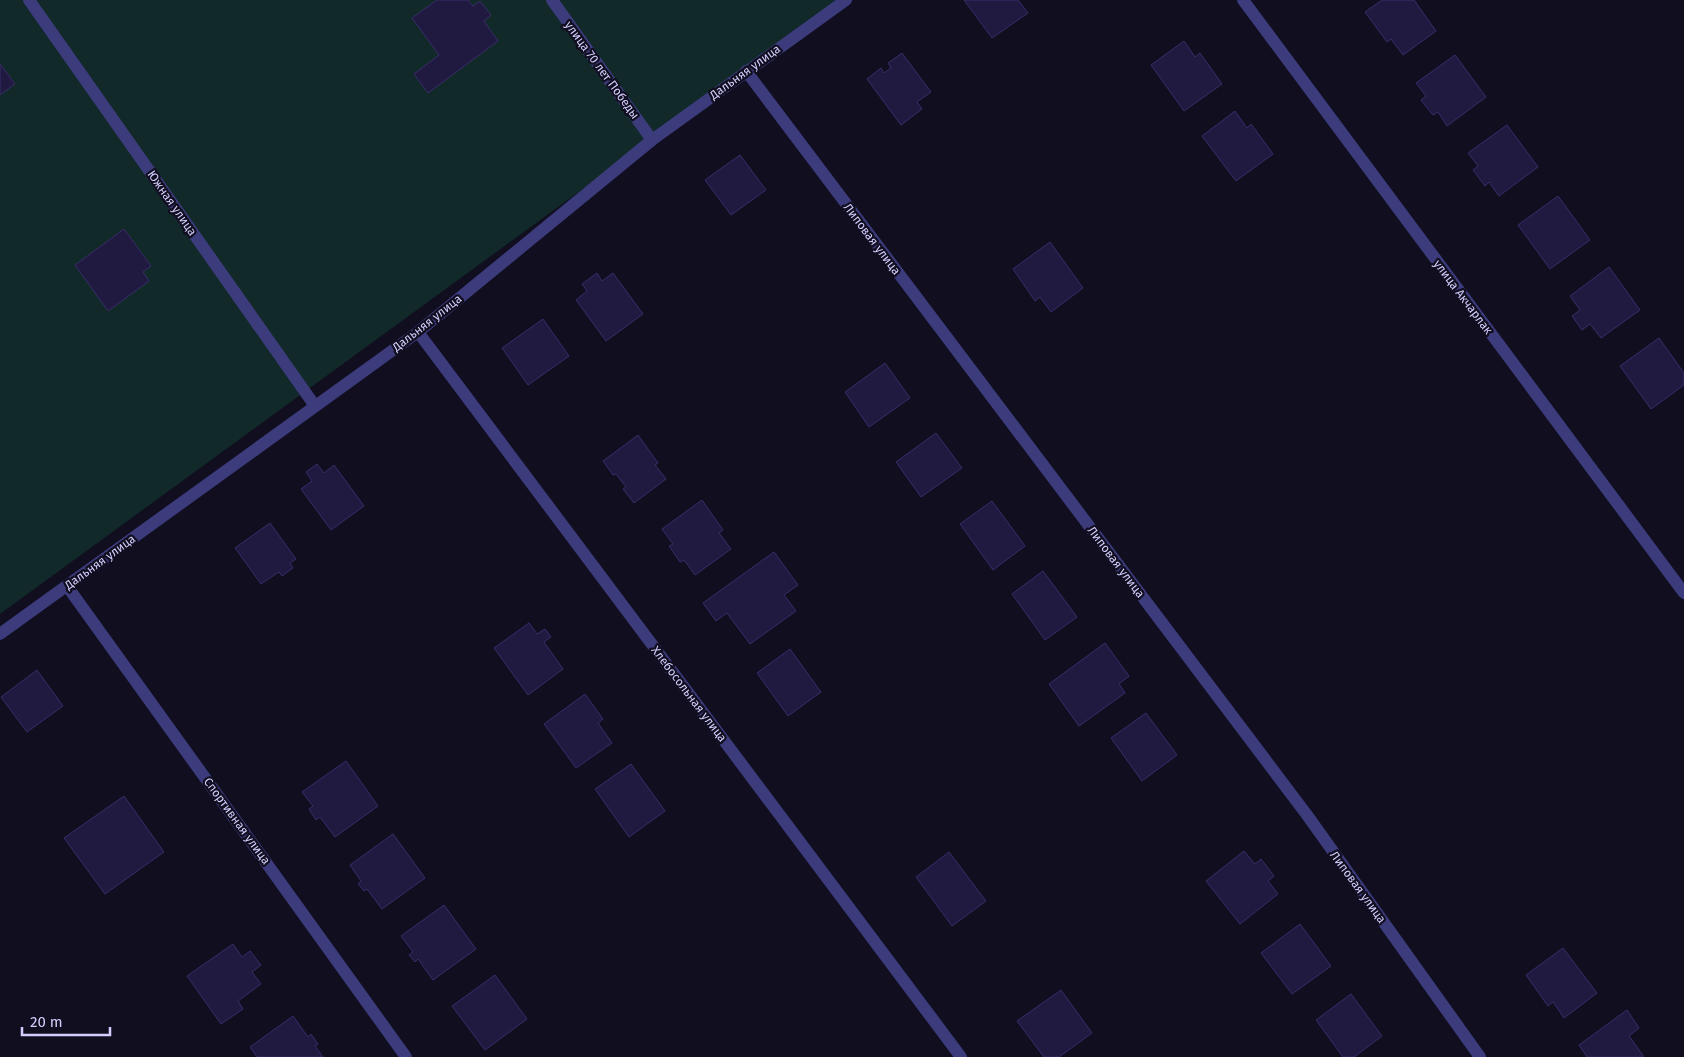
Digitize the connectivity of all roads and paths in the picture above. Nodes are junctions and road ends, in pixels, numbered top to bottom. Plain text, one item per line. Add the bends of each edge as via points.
1 (29, 0) edge
2 (552, 0) edge
3 (846, 0) edge
4 (1243, 0) edge
5 (746, 71) junction
6 (652, 140) junction
7 (418, 332) junction
8 (315, 406) junction
9 (67, 586) junction
10 (1684, 594) edge
11 (0, 634) edge
12 (406, 1057) edge
13 (961, 1057) edge
14 (1480, 1057) edge

1 - 8 street, Южная улица
2 - 6 street, улица 70 лет Победы
3 - 5 street, Дальняя улица
4 - 10 street, улица Акчарлак
5 - 6 street, Дальняя улица
5 - 14 street, Липовая улица via 1307,815
6 - 7 street, Дальняя улица
7 - 8 street, Дальняя улица
7 - 13 street, Хлебосольная улица
8 - 9 street, Дальняя улица
9 - 11 street, Дальняя улица
9 - 12 street, Спортивная улица

